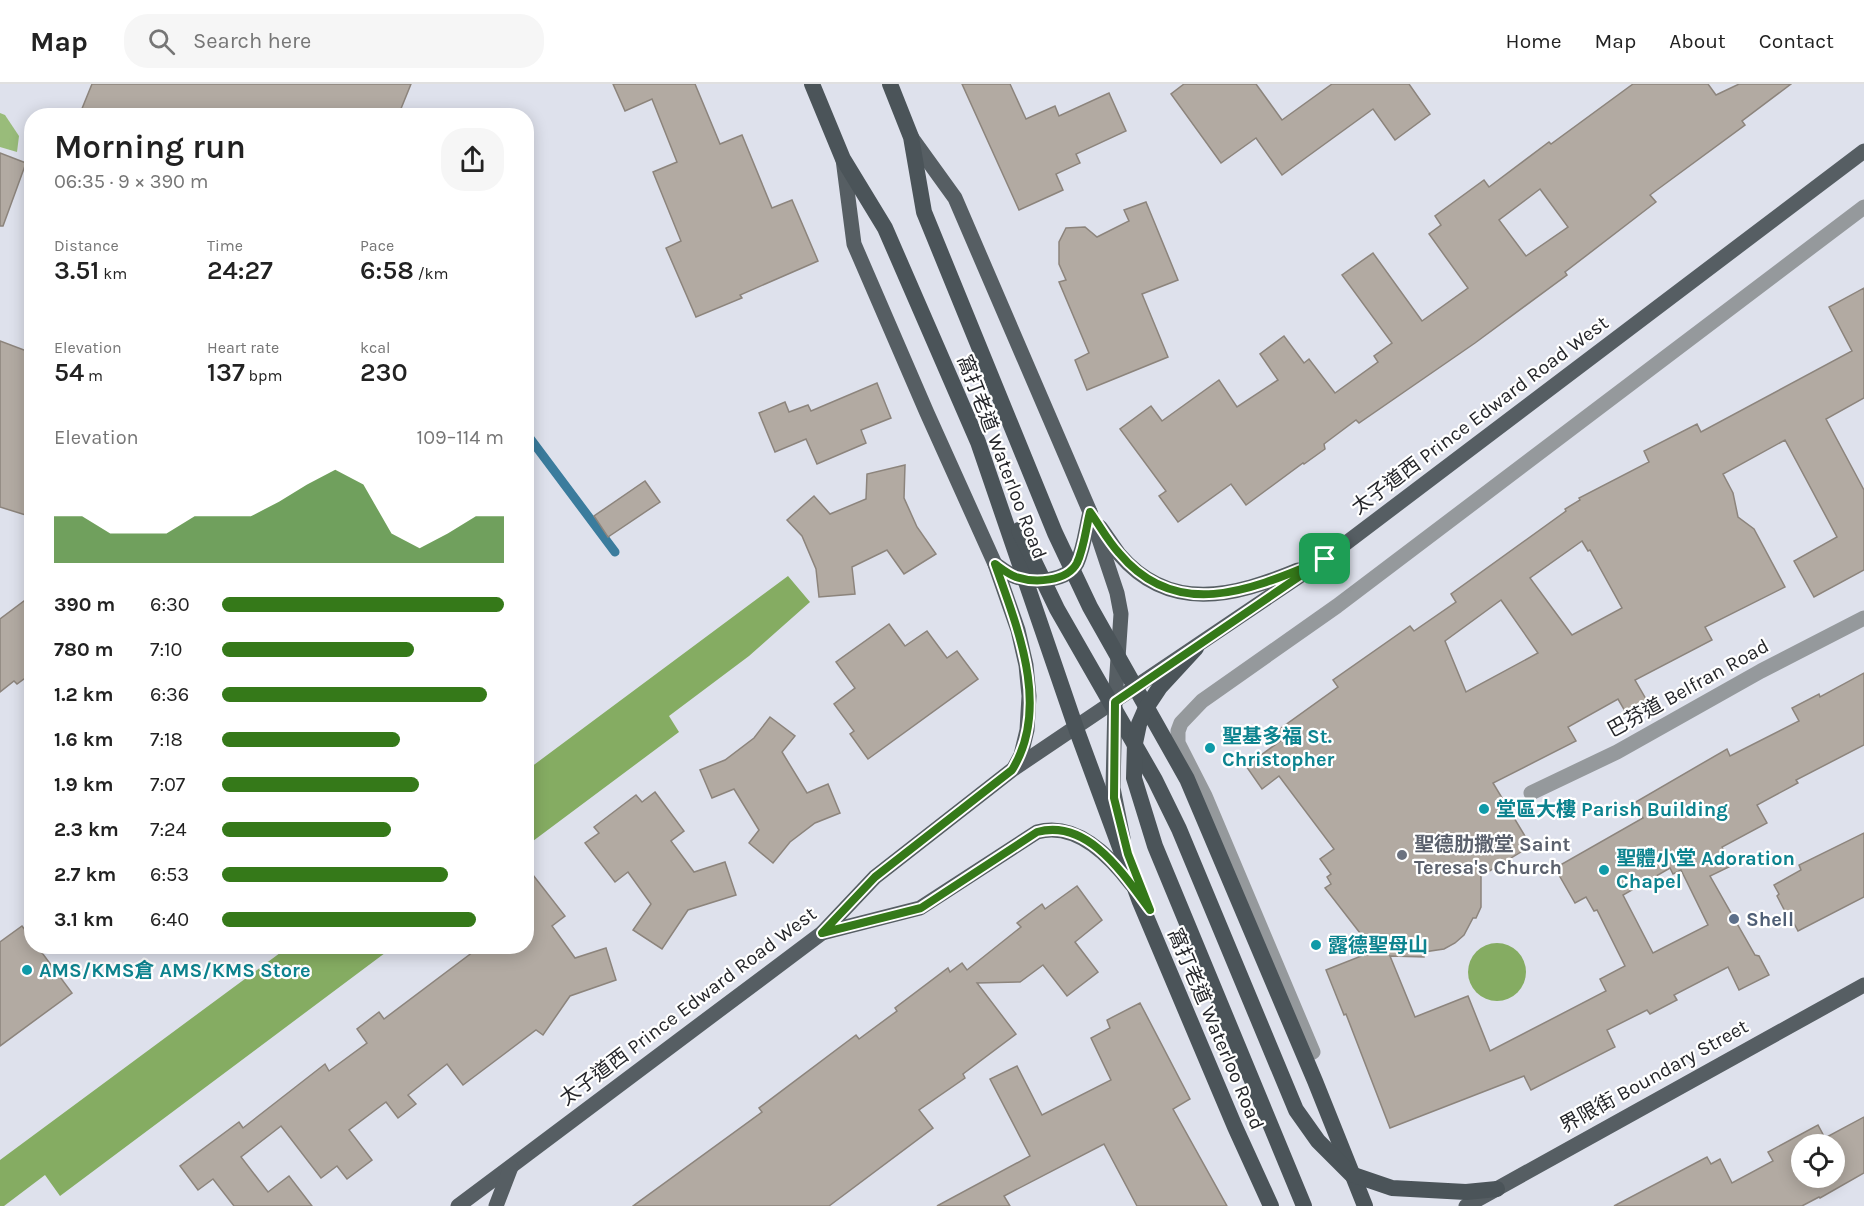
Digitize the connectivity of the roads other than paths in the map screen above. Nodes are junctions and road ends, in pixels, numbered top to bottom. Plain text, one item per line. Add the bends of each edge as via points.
1 (812, 84) edge
2 (890, 84) edge
3 (911, 137) junction
4 (1864, 151) edge
5 (843, 159) junction
6 (1864, 207) edge
7 (978, 442) junction
8 (1090, 512) junction
9 (1325, 559) junction
10 (995, 564) junction
11 (1864, 618) edge
12 (1196, 648) junction
13 (1115, 702) junction
14 (1012, 770) junction
15 (1531, 793) dead end
16 (1150, 910) junction
17 (822, 933) junction
18 (1864, 985) edge
19 (1313, 1052) dead end
20 (512, 1166) junction
21 (1497, 1189) junction
22 (458, 1206) edge
23 (496, 1206) edge
24 (1270, 1206) edge
25 (1304, 1206) edge
26 (1365, 1206) edge
27 (1466, 1206) edge
28 (1482, 1206) edge

1 - 5 highway, 窩打老道 Waterloo Road
2 - 3 highway, 窩打老道 Waterloo Road
3 - 8 main road, 窩打老道 Waterloo Road via 956,198
3 - 26 highway, 窩打老道 Waterloo Road via 924,212 1074,576 1199,806
4 - 9 main road, 太子道西 Prince Edward Road West
5 - 7 highway, 窩打老道 Waterloo Road via 885,228
5 - 10 main road, 窩打老道 Waterloo Road via 854,244
6 - 19 street via 1337,606 1202,701 1181,723 1178,742 1205,796
7 - 21 highway via 1057,609 1179,829 1296,1110 1318,1141 1351,1174 1392,1188 1467,1192
7 - 24 highway, 窩打老道 Waterloo Road via 1140,902
8 - 9 main road via 1119,554 1150,580 1179,593 1201,595 1252,587
8 - 10 main road via 1076,564 1066,574 1026,579
8 - 13 main road, 窩打老道 Waterloo Road via 1121,614
9 - 12 main road, 太子道西 Prince Edward Road West
10 - 14 main road, 窩打老道 Waterloo Road via 1018,630 1029,696 1027,730 1021,756
11 - 15 street, 巴芬道 Belfran Road via 1617,752
12 - 13 main road, 太子道西 Prince Edward Road West
12 - 25 highway via 1146,708 1135,743 1134,778 1155,846
13 - 14 main road, 太子道西 Prince Edward Road West
13 - 16 main road, 窩打老道 Waterloo Road via 1114,798 1128,854
14 - 17 main road, 太子道西 Prince Edward Road West via 875,877
16 - 17 main road via 1111,860 1072,832 1049,829 1037,832 921,908
16 - 24 main road, 窩打老道 Waterloo Road
17 - 20 main road, 太子道西 Prince Edward Road West
18 - 21 main road, 界限街 Boundary Street
20 - 22 main road, 太子道西 Prince Edward Road West
20 - 23 main road
21 - 27 main road, 界限街 Boundary Street
21 - 28 main road

